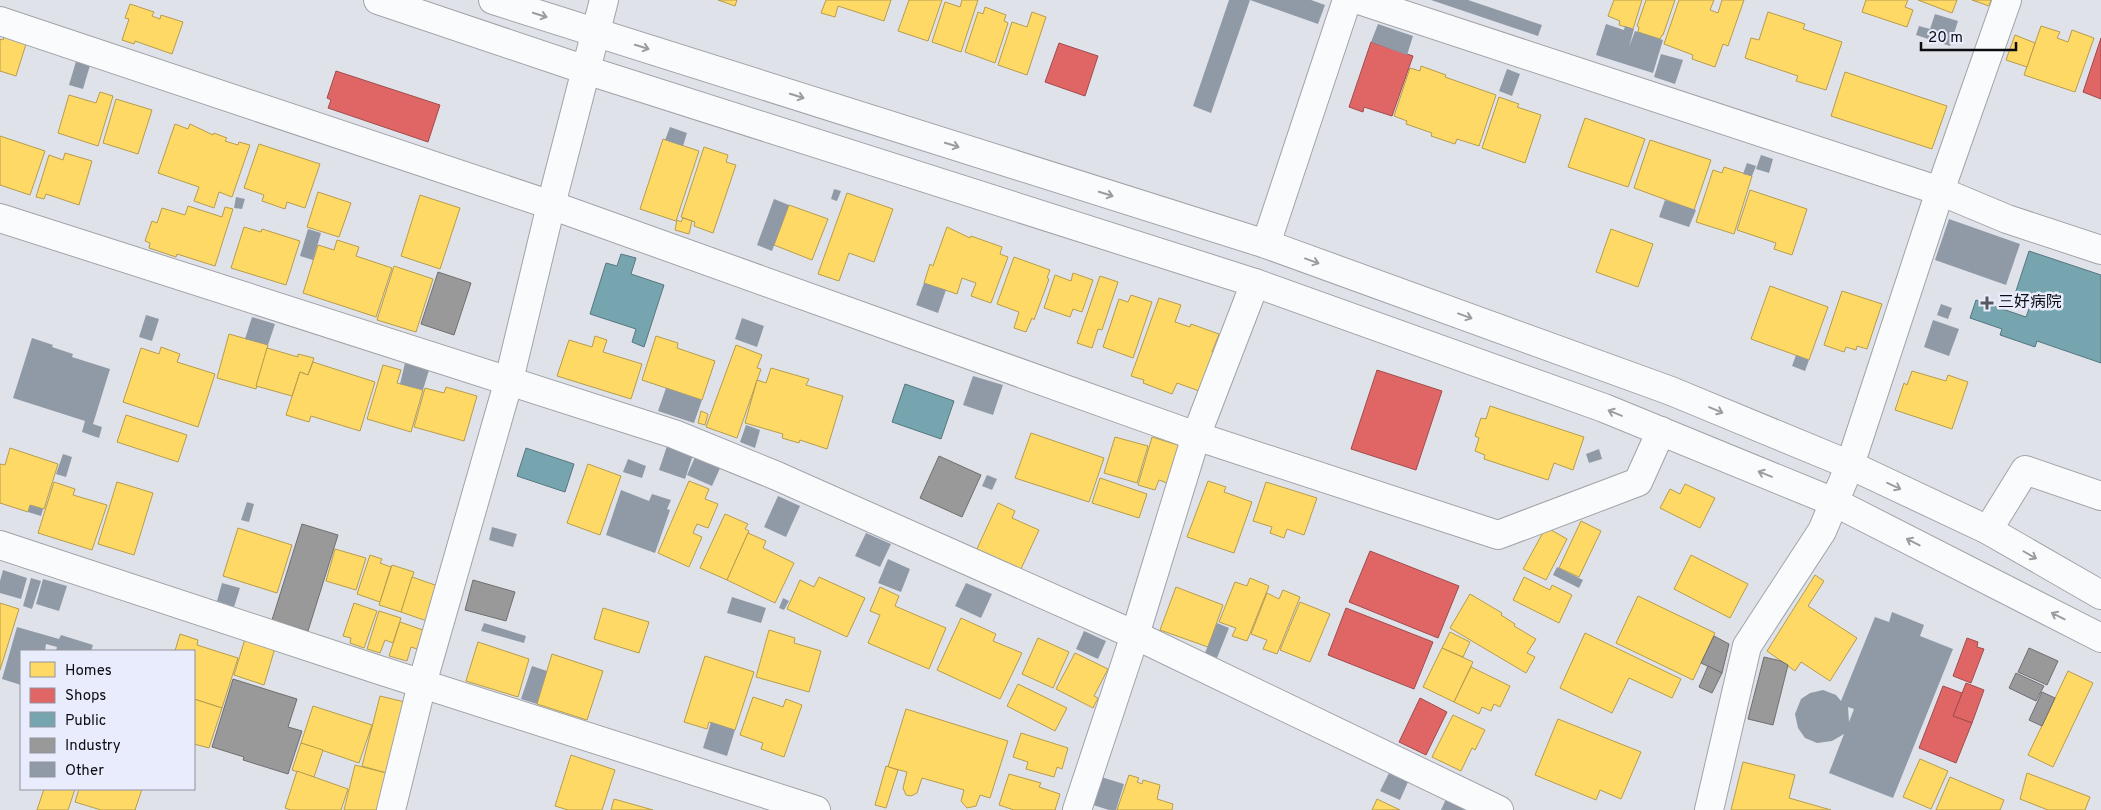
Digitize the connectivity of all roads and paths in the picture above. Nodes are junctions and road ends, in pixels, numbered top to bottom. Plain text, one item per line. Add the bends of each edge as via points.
1 (378, 0) edge
2 (493, 0) edge
3 (604, 0) edge
4 (1348, 0) edge
5 (1358, 0) edge
6 (2007, 0) edge
7 (0, 21) edge
8 (595, 33) junction
9 (586, 70) junction
10 (1940, 191) junction
11 (551, 205) junction
12 (0, 218) edge
13 (1266, 244) junction
14 (2101, 250) edge
15 (1255, 283) junction
16 (509, 380) junction
17 (1661, 432) junction
18 (1196, 436) junction
19 (1850, 465) junction
20 (2101, 496) edge
21 (1836, 503) junction
22 (1988, 530) junction
23 (0, 545) edge
24 (2101, 595) edge
25 (1136, 635) junction
26 (2101, 638) edge
27 (422, 684) junction
28 (391, 810) edge
29 (816, 810) edge
30 (1076, 810) edge
31 (1498, 810) edge
32 (1708, 810) edge

1 - 9 street
2 -> 8 street
3 - 8 street
4 - 13 street
5 - 10 street
6 - 10 street
7 - 11 street
8 - 9 street
8 -> 13 street
9 - 11 street
9 - 15 street
10 - 14 street via 2007,219
10 - 19 street
11 - 16 street
11 - 18 street
12 - 16 street
13 -> 19 street via 1672,391
17 -> 15 street via 1604,408
15 - 18 street
16 - 25 street via 674,434 778,476
16 - 27 street
17 - 18 street via 1638,482 1498,535
21 -> 17 street
18 - 25 street
19 - 21 street
19 -> 22 street
20 - 22 street via 2025,470
26 -> 21 street
21 - 32 street via 1822,531 1746,646
22 -> 24 street
23 - 27 street
25 - 30 street
25 - 31 street
27 - 28 street
27 - 29 street

